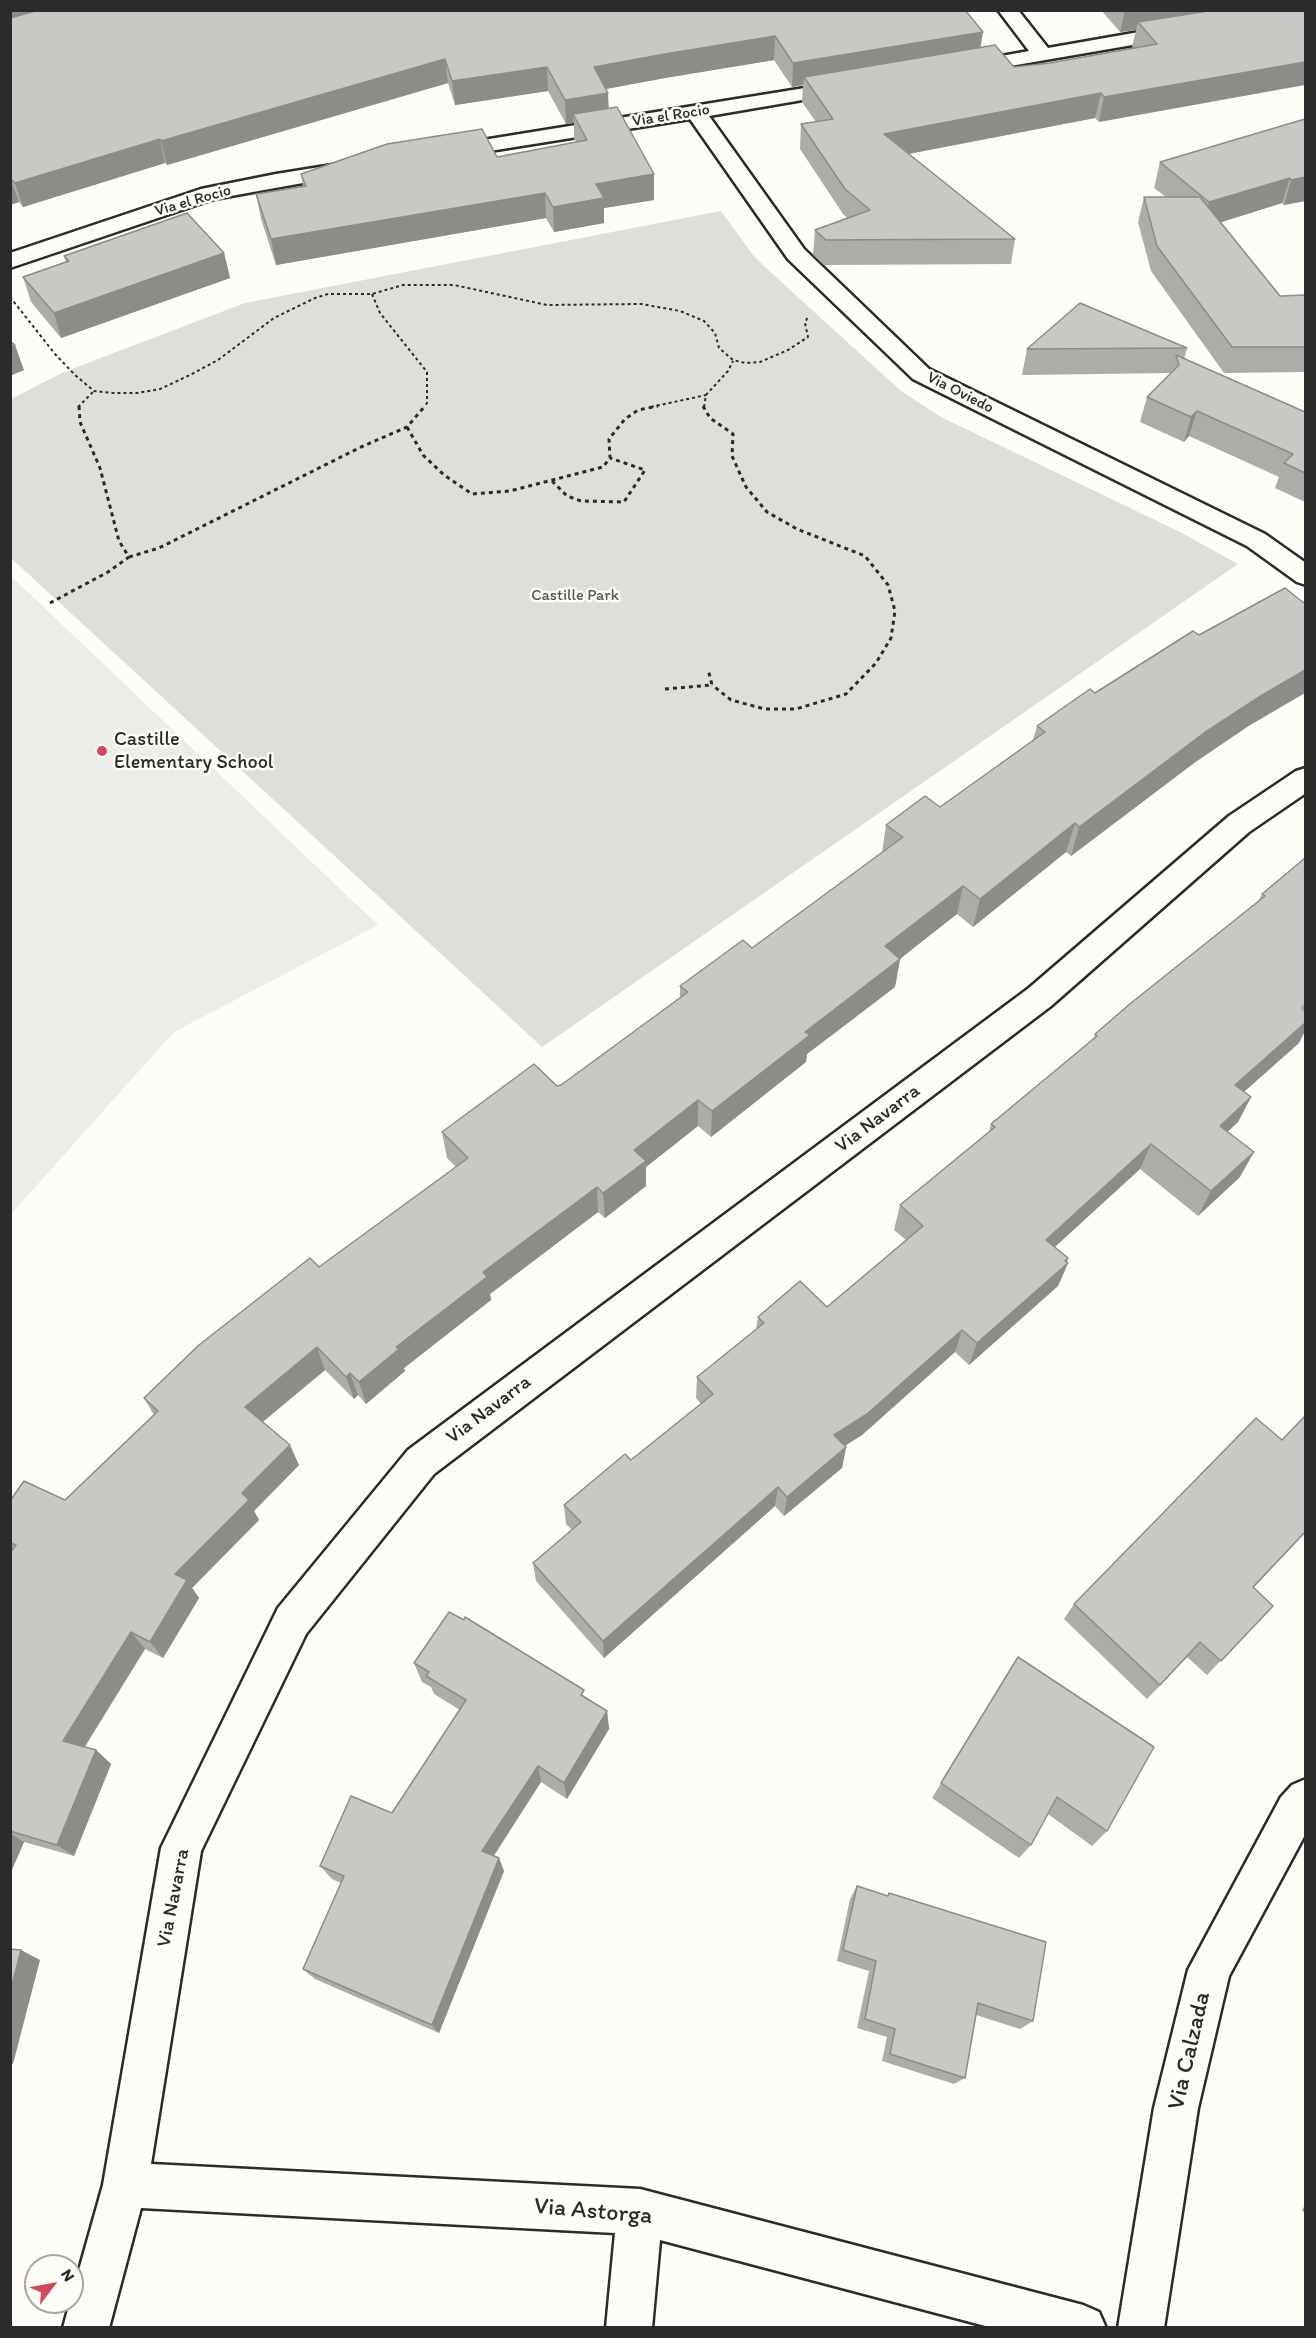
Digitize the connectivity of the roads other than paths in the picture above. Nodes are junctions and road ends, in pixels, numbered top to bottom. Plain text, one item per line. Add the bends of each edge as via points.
1 (1007, 10) edge
2 (1201, 27) edge
3 (1043, 55) junction
4 (939, 72) edge
5 (870, 83) edge
6 (696, 112) junction
7 (427, 156) edge
8 (369, 165) edge
9 (10, 261) edge
10 (1305, 576) edge
11 (1305, 778) edge
12 (1305, 1799) edge
13 (125, 2185) junction
14 (640, 2212) junction
15 (86, 2328) edge
16 (629, 2328) edge
17 (1083, 2328) edge
18 (1141, 2328) edge

1 - 3 street
2 - 3 street
3 - 4 street
5 - 6 street, Via el Rocio
6 - 7 street, Via el Rocio
6 - 10 street, Via Oviedo via 796,254 921,374 1256,540
8 - 9 street, Via el Rocio via 210,195
11 - 13 street, Via Navarra via 1239,824 1040,997 421,1462 292,1621 181,1848
12 - 18 street, Via Calzada via 1209,1970 1176,2108
13 - 14 street, Via Astorga
13 - 15 street, Via Navarra
14 - 16 street
14 - 17 street, Via Astorga

